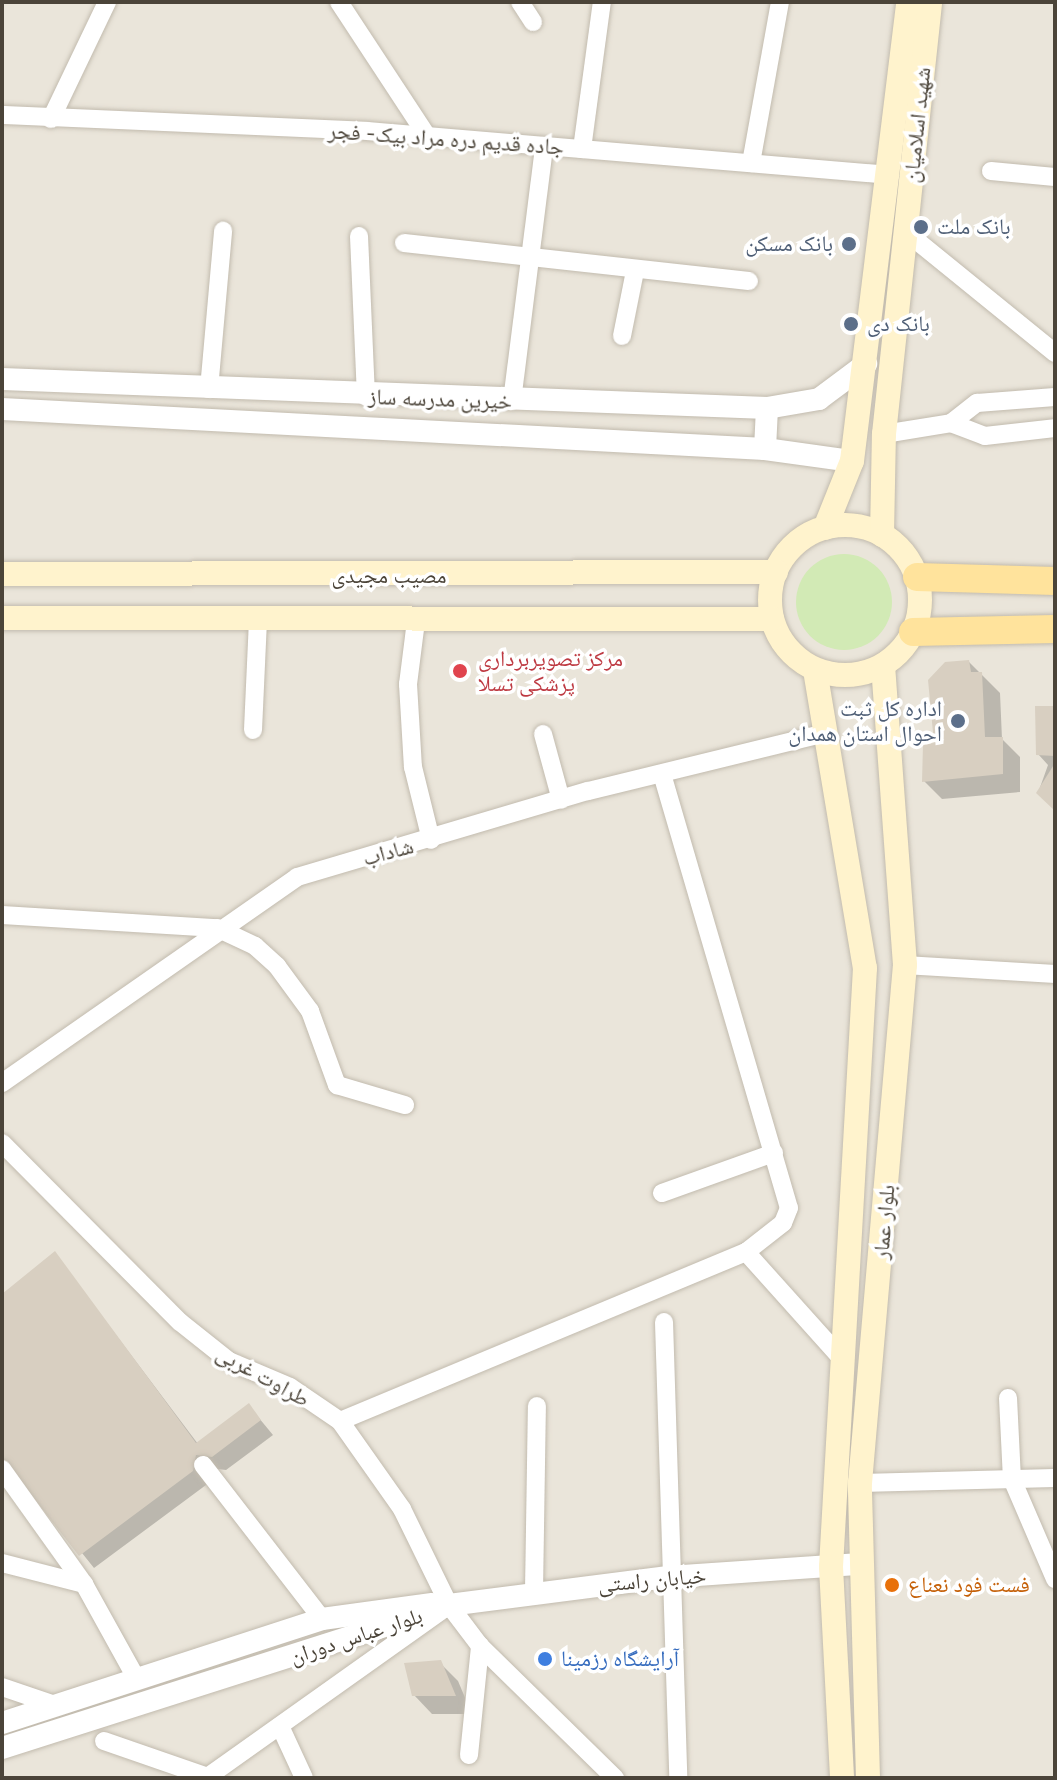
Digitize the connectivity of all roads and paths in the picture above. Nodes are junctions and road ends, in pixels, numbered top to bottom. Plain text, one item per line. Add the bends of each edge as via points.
1 (107, 2) edge
2 (339, 2) edge
3 (520, 2) edge
4 (602, 2) edge
5 (780, 2) edge
6 (908, 2) edge
7 (930, 2) edge
8 (533, 22) dead end
9 (2, 115) edge
10 (51, 119) junction
11 (427, 136) junction
12 (544, 146) junction
13 (582, 149) junction
14 (751, 163) junction
15 (991, 171) dead end
16 (890, 175) junction
17 (1055, 177) edge
18 (223, 231) dead end
19 (906, 232) junction
20 (359, 236) dead end
21 (404, 243) dead end
22 (529, 261) junction
23 (635, 271) junction
24 (749, 281) dead end
25 (622, 336) dead end
26 (1055, 353) edge
27 (866, 364) junction
28 (2, 379) edge
29 (209, 389) junction
30 (366, 397) junction
31 (1055, 397) edge
32 (512, 401) junction
33 (767, 408) junction
34 (2, 409) edge
35 (951, 423) junction
36 (1055, 428) edge
37 (884, 434) junction
38 (765, 449) junction
39 (852, 461) junction
40 (825, 528) junction
41 (882, 535) junction
42 (776, 572) junction
43 (2, 574) edge
44 (917, 577) junction
45 (1055, 581) edge
46 (2, 618) edge
47 (258, 619) junction
48 (772, 619) junction
49 (416, 621) junction
50 (1055, 629) edge
51 (913, 632) junction
52 (883, 666) junction
53 (815, 670) junction
54 (253, 730) dead end
55 (826, 733) junction
56 (543, 734) dead end
57 (662, 774) junction
58 (561, 800) junction
59 (431, 840) junction
60 (2, 915) edge
61 (217, 928) junction
62 (905, 965) junction
63 (1055, 974) edge
64 (2, 1083) edge
65 (405, 1105) dead end
66 (2, 1143) edge
67 (774, 1153) junction
68 (662, 1193) dead end
69 (746, 1252) junction
70 (664, 1322) dead end
71 (843, 1360) junction
72 (1008, 1398) dead end
73 (537, 1406) dead end
74 (340, 1421) junction
75 (203, 1465) dead end
76 (2, 1469) edge
77 (1055, 1478) edge
78 (1012, 1479) junction
79 (860, 1483) junction
80 (2, 1563) edge
81 (857, 1564) junction
82 (831, 1567) junction
83 (668, 1577) junction
84 (1055, 1579) edge
85 (84, 1584) junction
86 (534, 1591) junction
87 (449, 1605) junction
88 (322, 1619) junction
89 (480, 1646) junction
90 (136, 1678) junction
91 (2, 1687) edge
92 (58, 1706) junction
93 (2, 1723) edge
94 (280, 1726) junction
95 (104, 1741) dead end
96 (2, 1748) edge
97 (469, 1755) dead end
98 (207, 1778) edge
99 (304, 1778) edge
100 (615, 1778) edge
101 (678, 1778) edge
102 (842, 1778) edge
103 (868, 1778) edge

1 - 10 street
2 - 11 street
3 - 8 street
4 - 13 street
5 - 14 street
6 - 16 main road, شهید اسلامیان
7 - 19 main road, شهید اسلامیان
9 - 10 street, جاده قدیم دره مراد بیک- فجر
10 - 11 street, جاده قدیم دره مراد بیک- فجر
11 - 12 street, جاده قدیم دره مراد بیک- فجر
12 - 13 street, جاده قدیم دره مراد بیک- فجر
12 - 22 street
13 - 14 street, جاده قدیم دره مراد بیک- فجر
14 - 16 street, جاده قدیم دره مراد بیک- فجر
15 - 17 street
16 - 27 main road, شهید اسلامیان
18 - 29 street
19 - 26 street
19 - 37 main road, شهید اسلامیان
20 - 30 street
21 - 22 street
22 - 23 street
22 - 32 street
23 - 24 street
23 - 25 street
27 - 33 street, خیرین مدرسه ساز via 819,399
27 - 39 main road, شهید اسلامیان
28 - 29 street, خیرین مدرسه ساز
29 - 30 street, خیرین مدرسه ساز
30 - 32 street, خیرین مدرسه ساز
31 - 35 street via 977,403
32 - 33 street, خیرین مدرسه ساز
33 - 38 street
34 - 38 street, خیرین مدرسه ساز
35 - 36 street via 985,436
35 - 37 street
37 - 41 main road, شهید اسلامیان
38 - 39 street, خیرین مدرسه ساز
39 - 40 main road, شهید اسلامیان
40 - 41 main road
40 - 42 main road via 796,545
41 - 44 main road
42 - 43 main road, مصیب مجیدی
42 - 48 main road
44 - 45 main road
44 - 51 main road
46 - 47 main road, مصیب مجیدی
47 - 49 main road, مصیب مجیدی
47 - 54 street
48 - 49 main road, مصیب مجیدی
48 - 53 main road via 796,658
49 - 59 street via 408,684 413,767
50 - 51 main road
51 - 52 main road
52 - 53 main road via 862,674
52 - 62 main road, بلوار عمار
53 - 55 main road, بلوار عمار
55 - 57 street, شاداب
55 - 71 main road, بلوار عمار via 865,968
56 - 58 street
57 - 58 street, شاداب
57 - 67 street
58 - 59 street, شاداب
59 - 61 street, شاداب via 297,877
60 - 61 street
61 - 64 street, شاداب
61 - 65 street via 277,966 310,1011 337,1085
62 - 63 street
62 - 79 main road, بلوار عمار
66 - 74 street, طراوت غربی via 180,1322 229,1361 290,1387
67 - 68 street
67 - 69 street via 789,1208 783,1223
69 - 71 street
69 - 74 street
70 - 83 street
71 - 82 main road, بلوار عمار
72 - 78 street
73 - 86 street
74 - 87 street, طراوت غربی via 402,1509
75 - 88 street
76 - 85 street
77 - 78 street
78 - 79 street
78 - 84 street
79 - 81 main road, بلوار عمار
80 - 85 street
81 - 82 street, خیابان راستی
81 - 103 main road, بلوار عمار
82 - 83 street, خیابان راستی
82 - 102 main road, بلوار عمار
83 - 86 street, خیابان راستی
83 - 101 street
85 - 90 street
86 - 87 street, خیابان راستی
87 - 88 street, بلوار عباس دوران via 389,1604
87 - 89 street, طراوت غربی
87 - 94 street
87 - 96 street, بلوار عباس دوران
88 - 90 street, بلوار عباس دوران
89 - 97 street
89 - 100 street, طراوت غربی
90 - 92 street, بلوار عباس دوران
91 - 92 street
92 - 93 street, بلوار عباس دوران
94 - 98 street
94 - 99 street
95 - 98 street

